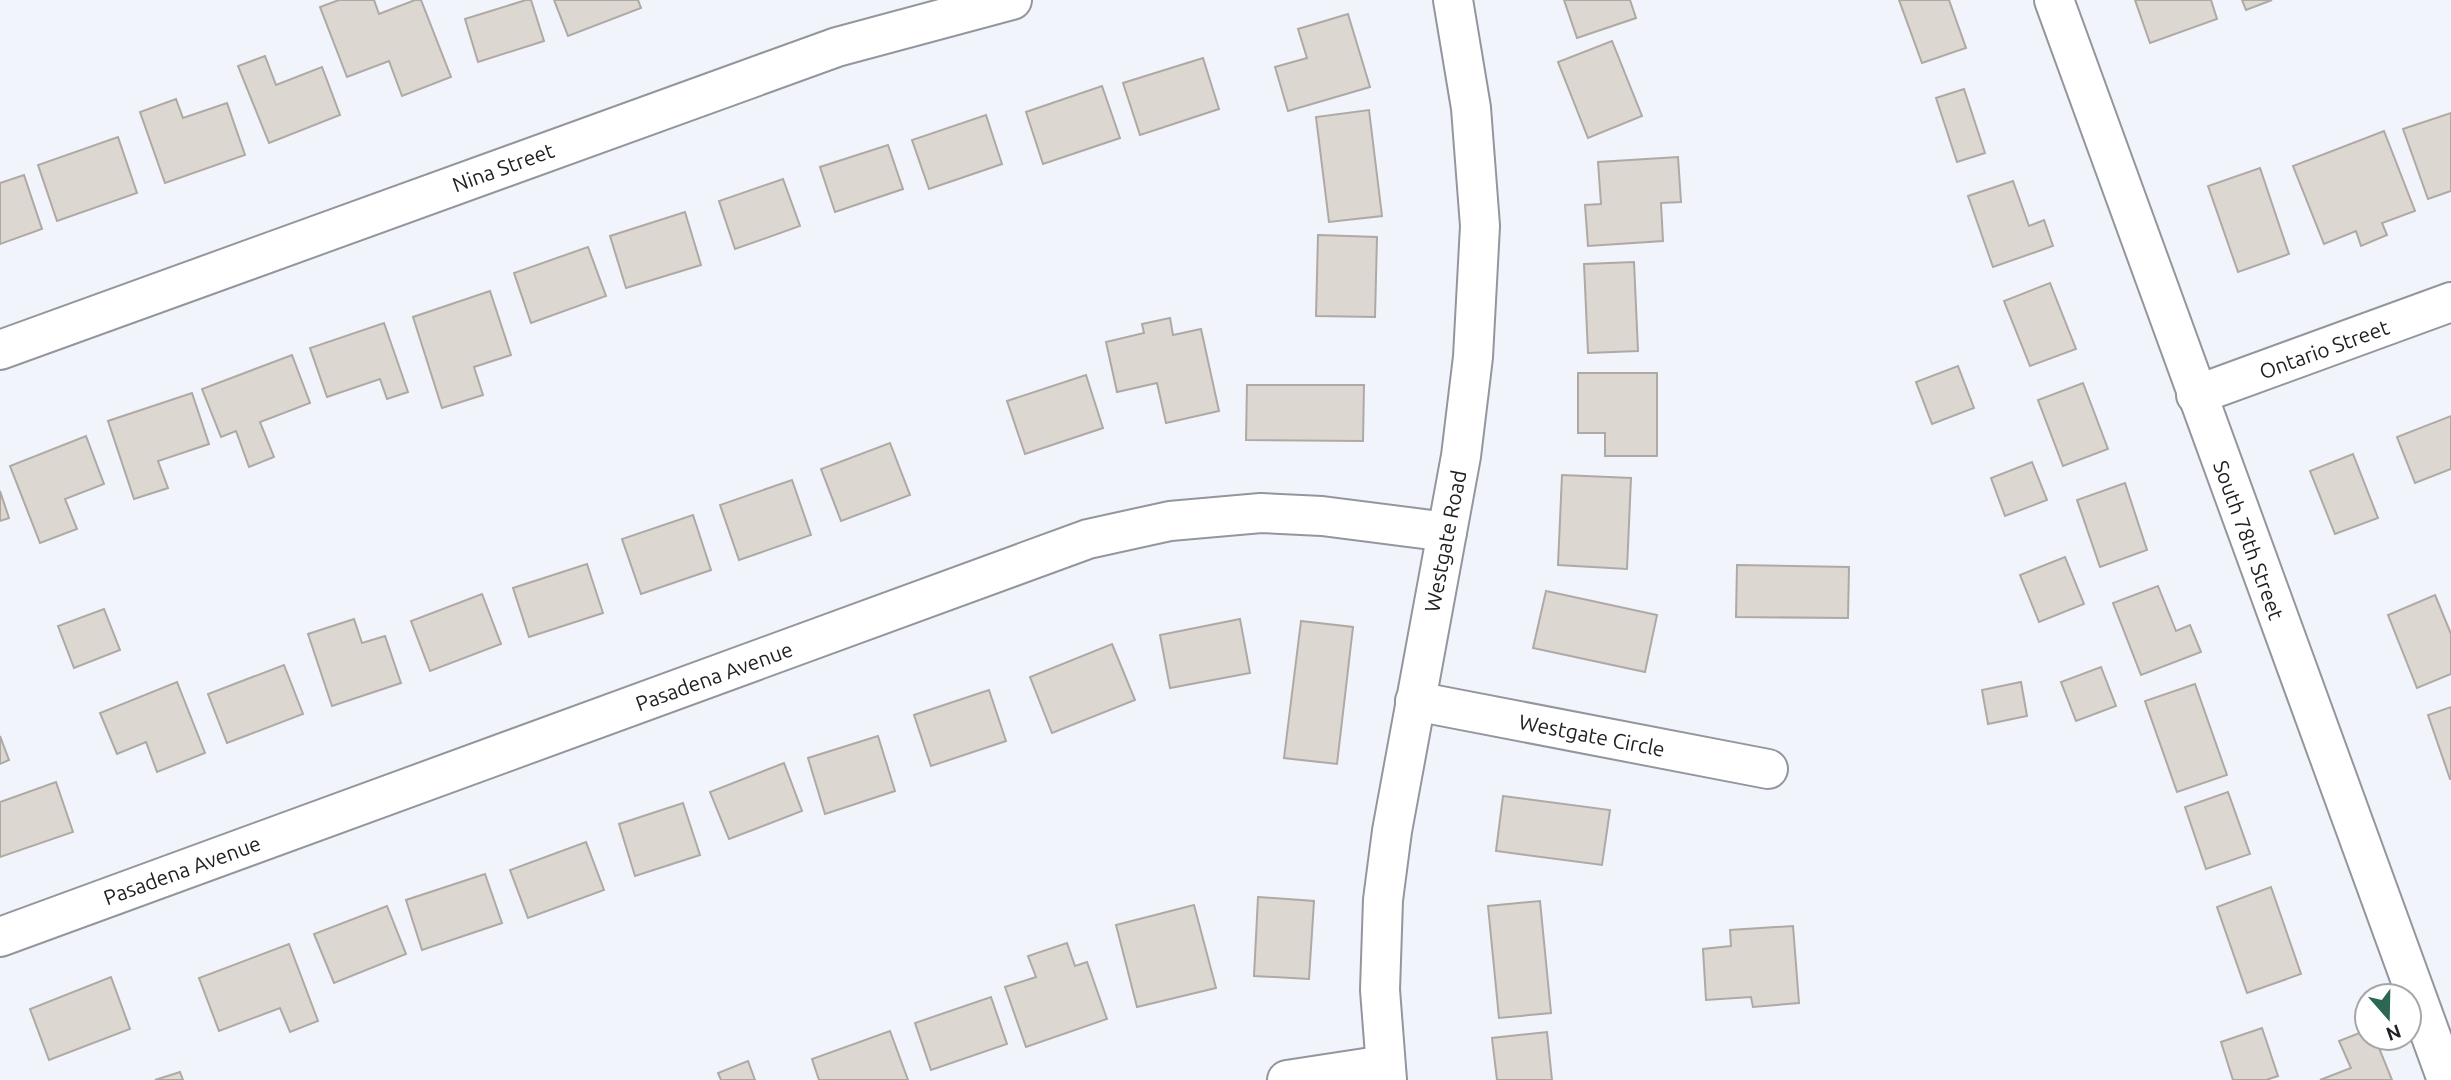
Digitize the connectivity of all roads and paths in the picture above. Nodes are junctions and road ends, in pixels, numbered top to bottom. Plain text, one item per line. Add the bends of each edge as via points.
1 (1012, 0) edge
2 (1453, 0) edge
3 (2054, 0) edge
4 (2451, 302) edge
5 (0, 350) edge
6 (2196, 395) junction
7 (1447, 532) junction
8 (1415, 701) junction
9 (1768, 769) dead end
10 (0, 937) edge
11 (1386, 1072) edge
12 (1287, 1080) edge
13 (2447, 1080) edge

1 - 5 street, Nina Street via 837,47
2 - 7 street, Westgate Road via 1471,108 1480,226 1473,357
3 - 6 street, South 78th Street
4 - 6 street, Ontario Street
6 - 13 street, South 78th Street
7 - 8 street, Westgate Road
7 - 10 street, Pasadena Avenue via 1261,513 1170,521 1088,539
8 - 9 street, Westgate Circle
8 - 11 street, Westgate Road via 1383,900 1380,990
11 - 12 street

